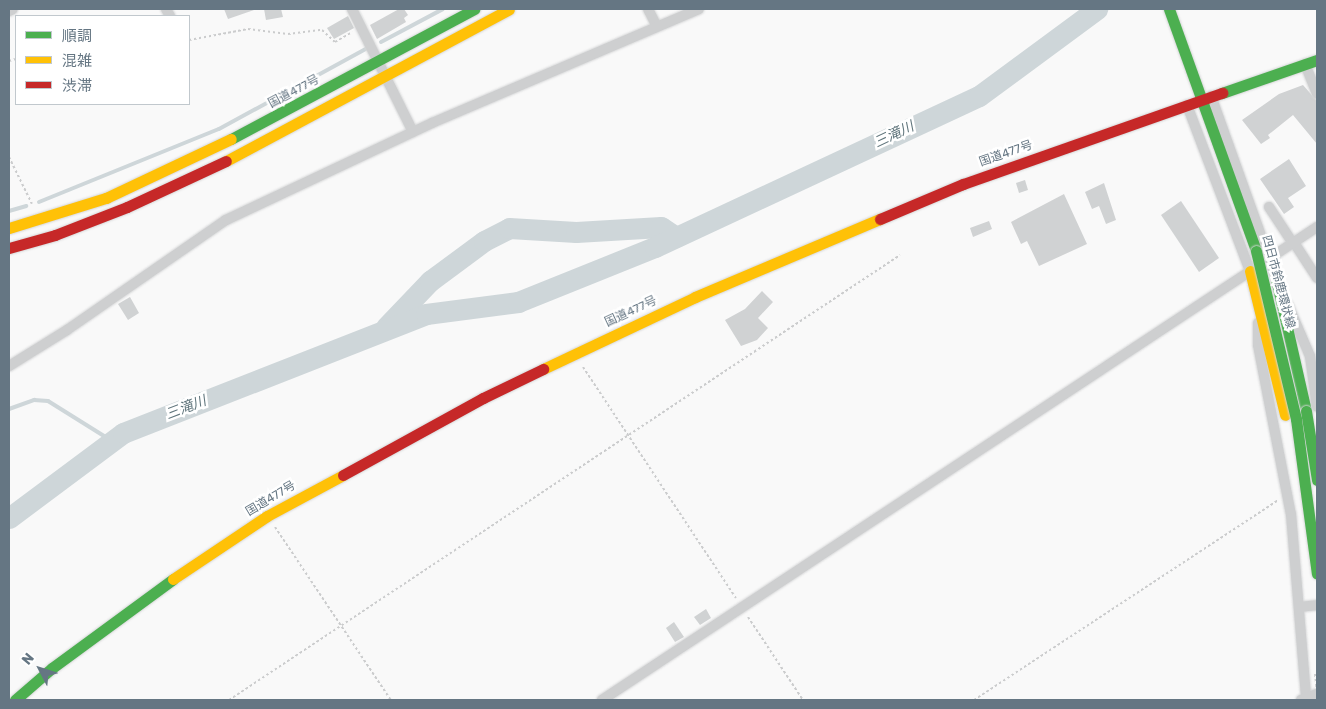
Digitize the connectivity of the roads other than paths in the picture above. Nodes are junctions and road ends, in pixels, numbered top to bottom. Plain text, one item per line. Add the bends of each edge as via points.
1 (12, 9) edge
2 (352, 9) edge
3 (474, 9) edge
4 (509, 9) edge
5 (648, 9) edge
6 (699, 9) edge
7 (1169, 9) edge
8 (9, 11) edge
9 (656, 25) junction
10 (1317, 60) edge
11 (379, 62) junction
12 (1305, 64) junction
13 (385, 78) junction
14 (1317, 94) edge
15 (1207, 97) junction
16 (1187, 105) junction
17 (413, 132) junction
18 (1269, 208) dead end
19 (1317, 227) edge
20 (9, 228) edge
21 (1292, 242) junction
22 (9, 248) edge
23 (1271, 258) junction
24 (1250, 271) junction
25 (1317, 278) edge
26 (1276, 279) joint
27 (1259, 310) junction
28 (9, 366) edge
29 (1312, 409) edge
30 (1317, 474) edge
31 (1317, 480) edge
32 (1288, 494) junction
33 (1317, 574) edge
34 (1317, 580) edge
35 (1317, 605) edge
36 (1299, 607) junction
37 (1317, 694) edge
38 (1303, 699) edge
39 (14, 700) edge
40 (602, 700) edge

1 - 8 street
2 - 11 street
3 - 11 main road, 国道477号
4 - 13 main road
5 - 9 street
6 - 9 street
7 - 15 main road, 四日市鈴鹿環状線
9 - 17 street
10 - 12 main road, 国道477号
11 - 13 street
11 - 20 main road, 国道477号 via 188,162 106,198
12 - 14 street
12 - 15 main road, 国道477号
13 - 17 street
13 - 22 main road via 210,169 127,207 55,235
15 - 16 main road, 国道477号
15 - 23 street
15 - 33 main road, 四日市鈴鹿環状線, bridge via 1256,251 1296,419
16 - 24 street
16 - 39 main road, 国道477号 via 963,184 695,297 371,456 193,564
17 - 28 street via 226,220 67,330
18 - 21 street
19 - 21 street
21 - 23 street
21 - 25 street
23 - 24 street
23 - 26 street
24 - 27 main road
24 - 40 street
26 - 29 main road
27 - 32 street via 1258,345
27 - 34 main road, bridge via 1285,415 1302,528
29 - 31 main road, bridge
30 - 32 street
32 - 36 street
35 - 36 street
36 - 38 street
37 - 38 street

